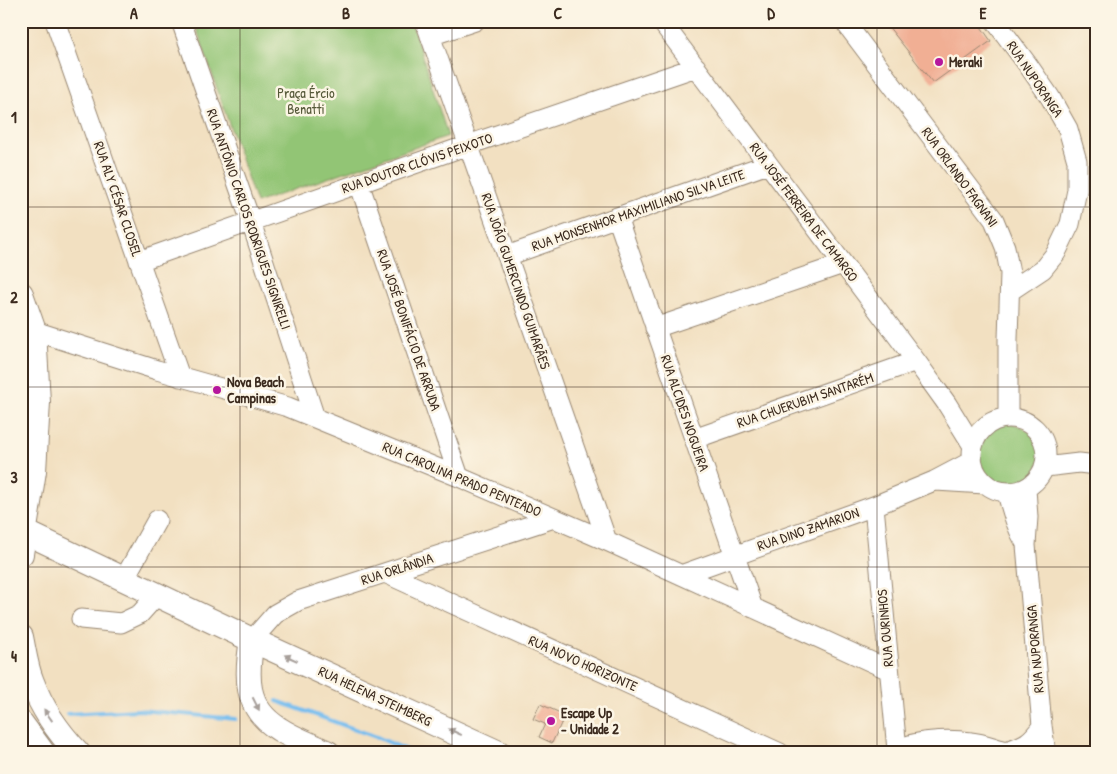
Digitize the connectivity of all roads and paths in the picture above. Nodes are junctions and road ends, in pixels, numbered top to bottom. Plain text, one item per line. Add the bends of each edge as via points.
1 (55, 21) edge
2 (181, 21) edge
3 (475, 21) edge
4 (661, 21) edge
5 (844, 21) edge
6 (995, 21) edge
7 (428, 29) edge
8 (696, 68) junction
9 (468, 145) junction
10 (768, 164) junction
11 (360, 184) junction
12 (617, 217) junction
13 (251, 222) junction
14 (507, 256) junction
15 (139, 261) junction
16 (843, 264) junction
17 (1010, 291) junction
18 (21, 294) edge
19 (28, 328) edge
20 (655, 328) junction
21 (916, 361) junction
22 (180, 377) junction
23 (30, 401) edge
24 (947, 404) junction
25 (1008, 417) junction
26 (315, 418) junction
27 (986, 425) junction
28 (694, 439) junction
29 (972, 453) junction
30 (1046, 459) junction
31 (1087, 464) edge
32 (459, 477) junction
33 (934, 481) junction
34 (985, 484) junction
35 (1026, 489) junction
36 (1007, 493) junction
37 (874, 506) junction
38 (554, 518) junction
39 (157, 520) dead end
40 (607, 541) junction
41 (23, 543) edge
42 (1026, 545) junction
43 (735, 555) junction
44 (386, 573) junction
45 (681, 575) junction
46 (124, 579) junction
47 (157, 595) junction
48 (753, 608) junction
49 (81, 619) dead end
50 (21, 637) edge
51 (252, 640) junction
52 (889, 670) junction
53 (21, 723) edge
54 (1042, 726) junction
55 (895, 751) edge
56 (1007, 752) edge
57 (43, 753) edge
58 (78, 753) edge
59 (328, 753) edge
60 (499, 753) edge
61 (780, 753) edge
62 (1046, 753) edge

1 - 15 street, RUA ALY CÉSAR CLOSEL
2 - 13 street, RUA ANTÔNIO CARLOS RODRIGUES SIGNIRELLI
3 - 7 street
4 - 8 street, RUA JOSÉ FERREIRA DE CAMARGO
5 - 17 street, RUA ORLANDO FAGNANI via 994,220 1005,247
6 - 17 street, RUA NUPORANGA via 1050,98 1068,129 1077,161 1077,190 1070,224 1056,253 1044,269
7 - 9 street, RUA JOÃO GUMERCINDO GUIMARÃES
8 - 9 street, RUA DOUTOR CLÓVIS PEIXOTO
8 - 10 street, RUA JOSÉ FERREIRA DE CAMARGO
9 - 11 street, RUA DOUTOR CLÓVIS PEIXOTO
9 - 14 street, RUA JOÃO GUMERCINDO GUIMARÃES
10 - 12 street, RUA MONSENHOR MAXIMILIANO SILVA LEITE
10 - 16 street, RUA JOSÉ FERREIRA DE CAMARGO
11 - 13 street, RUA DOUTOR CLÓVIS PEIXOTO
11 - 32 street, RUA JOSÉ BONIFÁCIO DE ARRUDA
12 - 14 street, RUA MONSENHOR MAXIMILIANO SILVA LEITE
12 - 20 street, RUA ALCIDES NOGUEIRA
13 - 15 street, RUA DOUTOR CLÓVIS PEIXOTO
13 - 26 street, RUA ANTÔNIO CARLOS RODRIGUES SIGNIRELLI
14 - 40 street, RUA JOÃO GUMERCINDO GUIMARÃES
15 - 22 street, RUA ALY CÉSAR CLOSEL
16 - 20 street
16 - 21 street, RUA JOSÉ FERREIRA DE CAMARGO
17 - 25 street, RUA ORLANDO FAGNANI
18 - 19 main road
19 - 22 street, RUA CAROLINA PRADO PENTEADO
19 - 23 main road
20 - 28 street, RUA ALCIDES NOGUEIRA
21 - 24 street, RUA JOSÉ FERREIRA DE CAMARGO
21 - 28 street, RUA CHUERUBIM SANTARÉM
22 - 26 street, RUA CAROLINA PRADO PENTEADO via 288,407
23 - 41 main road via 34,471
24 - 27 street, RUA JOSÉ FERREIRA DE CAMARGO
24 - 29 street, RUA JOSÉ FERREIRA DE CAMARGO
25 - 27 street
25 - 30 street via 1019,418 1038,430 1044,440
26 - 32 street, RUA CAROLINA PRADO PENTEADO
27 - 29 street via 976,438
28 - 43 street, RUA ALCIDES NOGUEIRA
29 - 33 street, RUA DINO ZAMARION
29 - 34 street via 976,473
30 - 31 street
30 - 35 street via 1041,476
32 - 38 street, RUA CAROLINA PRADO PENTEADO
33 - 34 street, RUA DINO ZAMARION
33 - 37 street, RUA DINO ZAMARION
34 - 36 street
35 - 36 street
35 - 42 street, RUA NUPORANGA
36 - 42 street, RUA NUPORANGA via 1012,514
37 - 43 street, RUA DINO ZAMARION
37 - 52 street, RUA OURINHOS
38 - 40 street, RUA CAROLINA PRADO PENTEADO
38 - 44 street, RUA ORLÂNDIA
39 - 46 street
40 - 45 street, RUA CAROLINA PRADO PENTEADO
41 - 46 main road, RUA HELENA STEIMBERG
42 - 54 street, RUA NUPORANGA
43 - 45 street, RUA DINO ZAMARION
43 - 48 street, RUA ALCIDES NOGUEIRA
44 - 51 street, RUA ORLÂNDIA via 298,601 275,614
44 - 61 street, RUA NOVO HORIZONTE
45 - 48 street, RUA CAROLINA PRADO PENTEADO
46 - 47 main road, RUA HELENA STEIMBERG
47 - 49 street via 140,614 121,623
47 - 51 main road, RUA HELENA STEIMBERG
48 - 52 street, RUA CAROLINA PRADO PENTEADO
58 -> 50 main road via 44,708 31,680
51 -> 59 main road via 249,685 256,707 278,729
60 -> 51 main road, RUA HELENA STEIMBERG
52 - 55 street, RUA OURINHOS
53 - 57 main road
54 - 56 street via 1034,738
54 - 62 street, RUA NUPORANGA
55 - 56 street via 917,742 942,740 971,742

